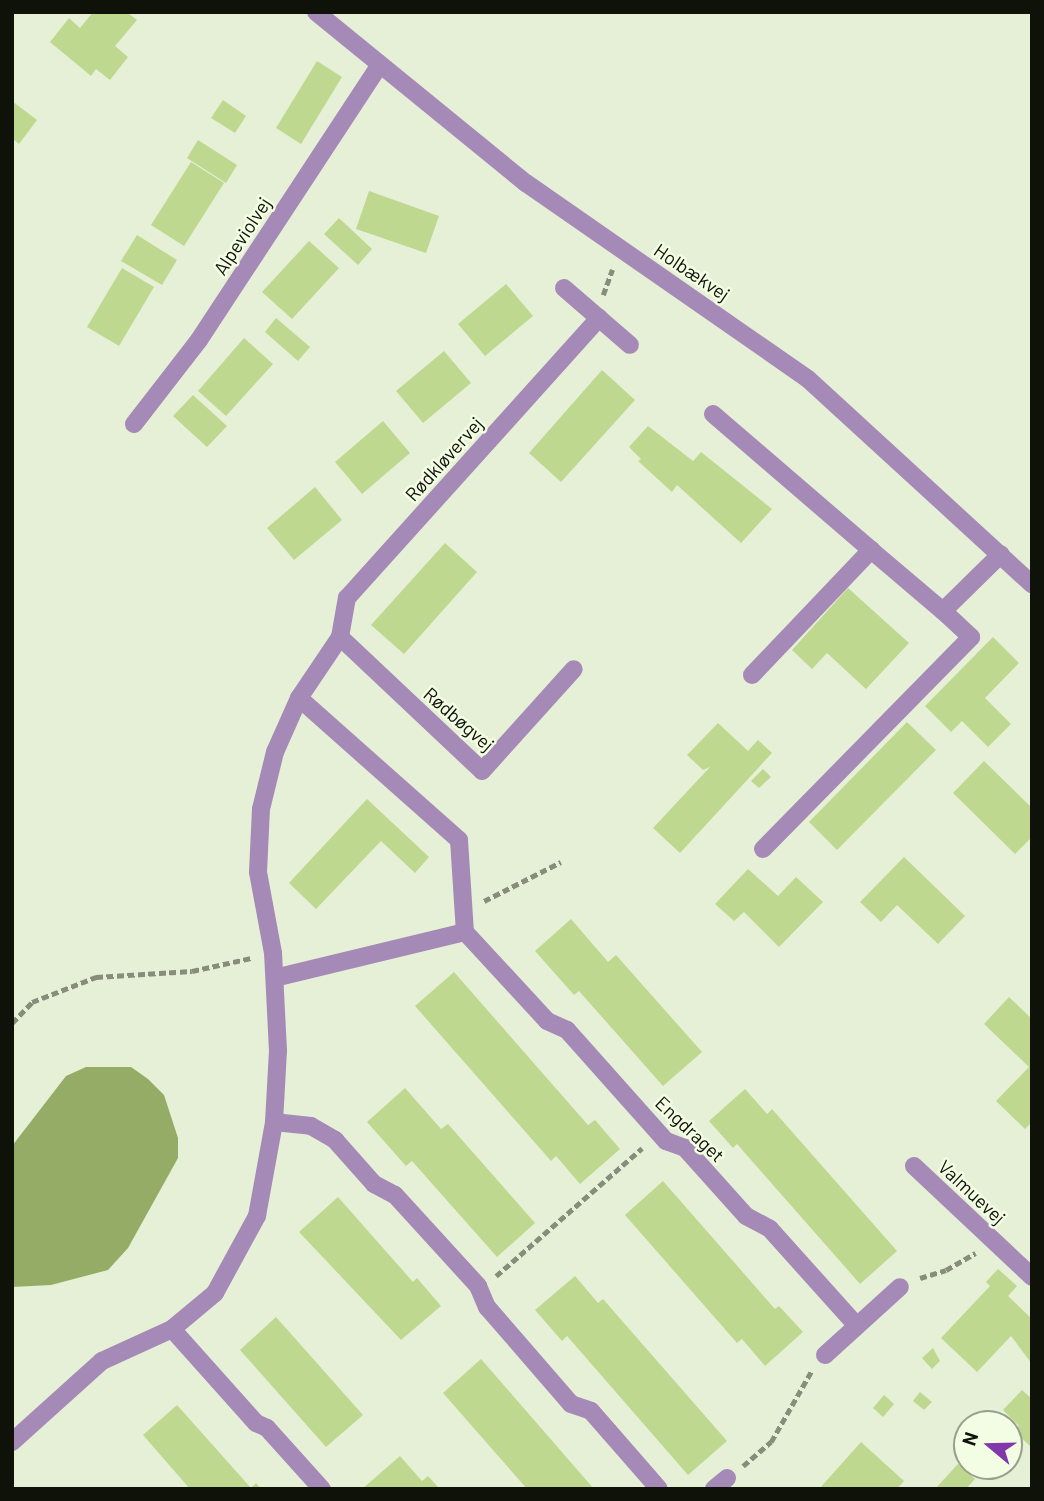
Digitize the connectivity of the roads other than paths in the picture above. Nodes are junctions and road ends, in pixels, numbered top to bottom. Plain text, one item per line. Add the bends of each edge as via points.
1 (316, 12) edge
2 (379, 66) junction
3 (564, 288) dead end
4 (599, 318) junction
5 (630, 345) dead end
6 (713, 414) dead end
7 (134, 424) dead end
8 (871, 550) junction
9 (1001, 554) junction
10 (1032, 584) edge
11 (943, 611) junction
12 (341, 637) junction
13 (574, 669) dead end
14 (752, 675) dead end
15 (299, 698) junction
16 (763, 849) dead end
17 (466, 932) junction
18 (275, 978) junction
19 (274, 1122) junction
20 (914, 1166) dead end
21 (1032, 1277) edge
22 (900, 1287) road end
23 (857, 1326) junction
24 (172, 1329) junction
25 (825, 1355) road end
26 (12, 1442) edge
27 (322, 1489) edge
28 (660, 1489) edge

1 - 2 street, Holbækvej
2 - 7 street, Alpeviolvej via 199,340
2 - 9 street, Holbækvej via 453,127 808,379
3 - 4 street
4 - 5 street
4 - 12 street, Rødkløvervej via 347,598
6 - 8 street
8 - 11 street
8 - 14 street
9 - 10 street, Holbækvej
9 - 11 street
11 - 16 street via 971,637
12 - 13 street, Rødbøgvej via 482,771
12 - 15 street
15 - 17 street via 459,840
15 - 18 street via 275,752 261,809 258,872
17 - 18 street
17 - 23 street, Engdraget via 547,1021 567,1030 659,1133 685,1148 746,1216 770,1229
18 - 19 street
19 - 24 street via 264,1188 246,1243 215,1293
19 - 28 street via 311,1126 335,1140 374,1184 395,1195 480,1290 487,1307 571,1404 591,1411
20 - 21 street, Valmuevej
22 - 23 street
23 - 25 street
24 - 26 street via 102,1361
24 - 27 street

